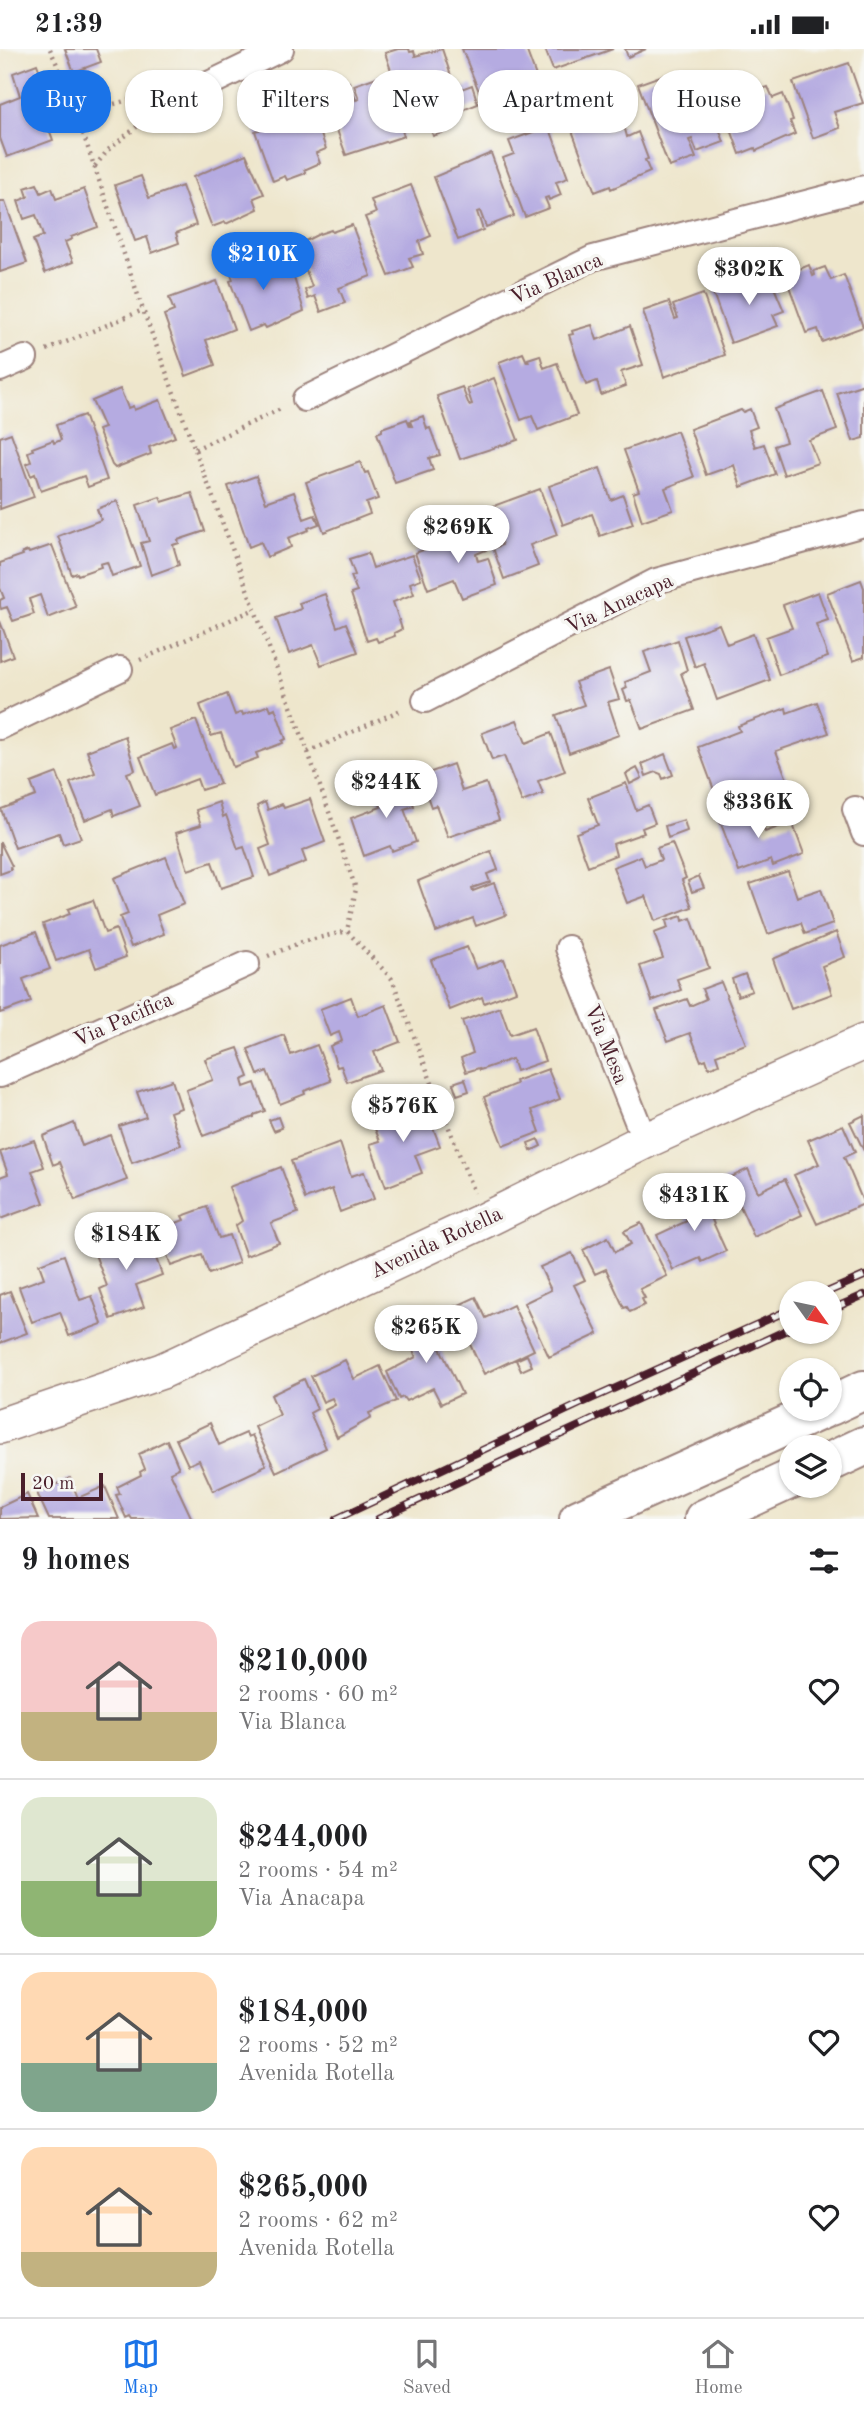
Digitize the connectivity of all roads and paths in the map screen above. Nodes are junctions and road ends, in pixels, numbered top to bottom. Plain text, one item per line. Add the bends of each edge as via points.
1 (50, 49) edge
2 (281, 49) edge
3 (59, 70) edge
4 (223, 77) edge
5 (83, 133) edge
6 (128, 133) edge
7 (94, 166) junction
8 (864, 188) edge
9 (143, 310) junction
10 (25, 358) joint
11 (0, 369) edge
12 (305, 399) joint
13 (195, 449) junction
14 (864, 524) edge
15 (255, 609) junction
16 (120, 669) joint
17 (425, 699) joint
18 (0, 727) edge
19 (308, 752) junction
20 (855, 810) dead end
21 (864, 833) edge
22 (347, 931) junction
23 (568, 948) dead end
24 (247, 964) joint
25 (864, 1041) edge
26 (0, 1075) edge
27 (645, 1141) junction
28 (483, 1221) junction
29 (864, 1390) edge
30 (842, 1400) edge
31 (796, 1421) edge
32 (0, 1426) edge
33 (864, 1446) edge
34 (842, 1456) edge
35 (779, 1485) edge
36 (579, 1519) edge
37 (704, 1519) edge

1 - 3 path
2 - 4 street
5 - 7 path
6 - 7 path
7 - 9 path
8 - 12 street, Via Blanca via 593,258
9 - 10 path
9 - 13 path
10 - 11 street
12 - 13 path
13 - 15 path
14 - 17 street, Via Anacapa via 656,580
15 - 16 path
15 - 19 path
16 - 18 street
17 - 19 path
19 - 22 path via 356,889
20 - 21 street
22 - 24 path via 302,942
22 - 28 path via 393,979
23 - 27 street, Via Mesa
24 - 26 street, Via Pacifica
25 - 27 street, Avenida Rotella
27 - 28 street, Avenida Rotella
28 - 32 street, Avenida Rotella via 162,1371
29 - 30 main road
31 - 36 main road
33 - 34 main road
35 - 37 main road

